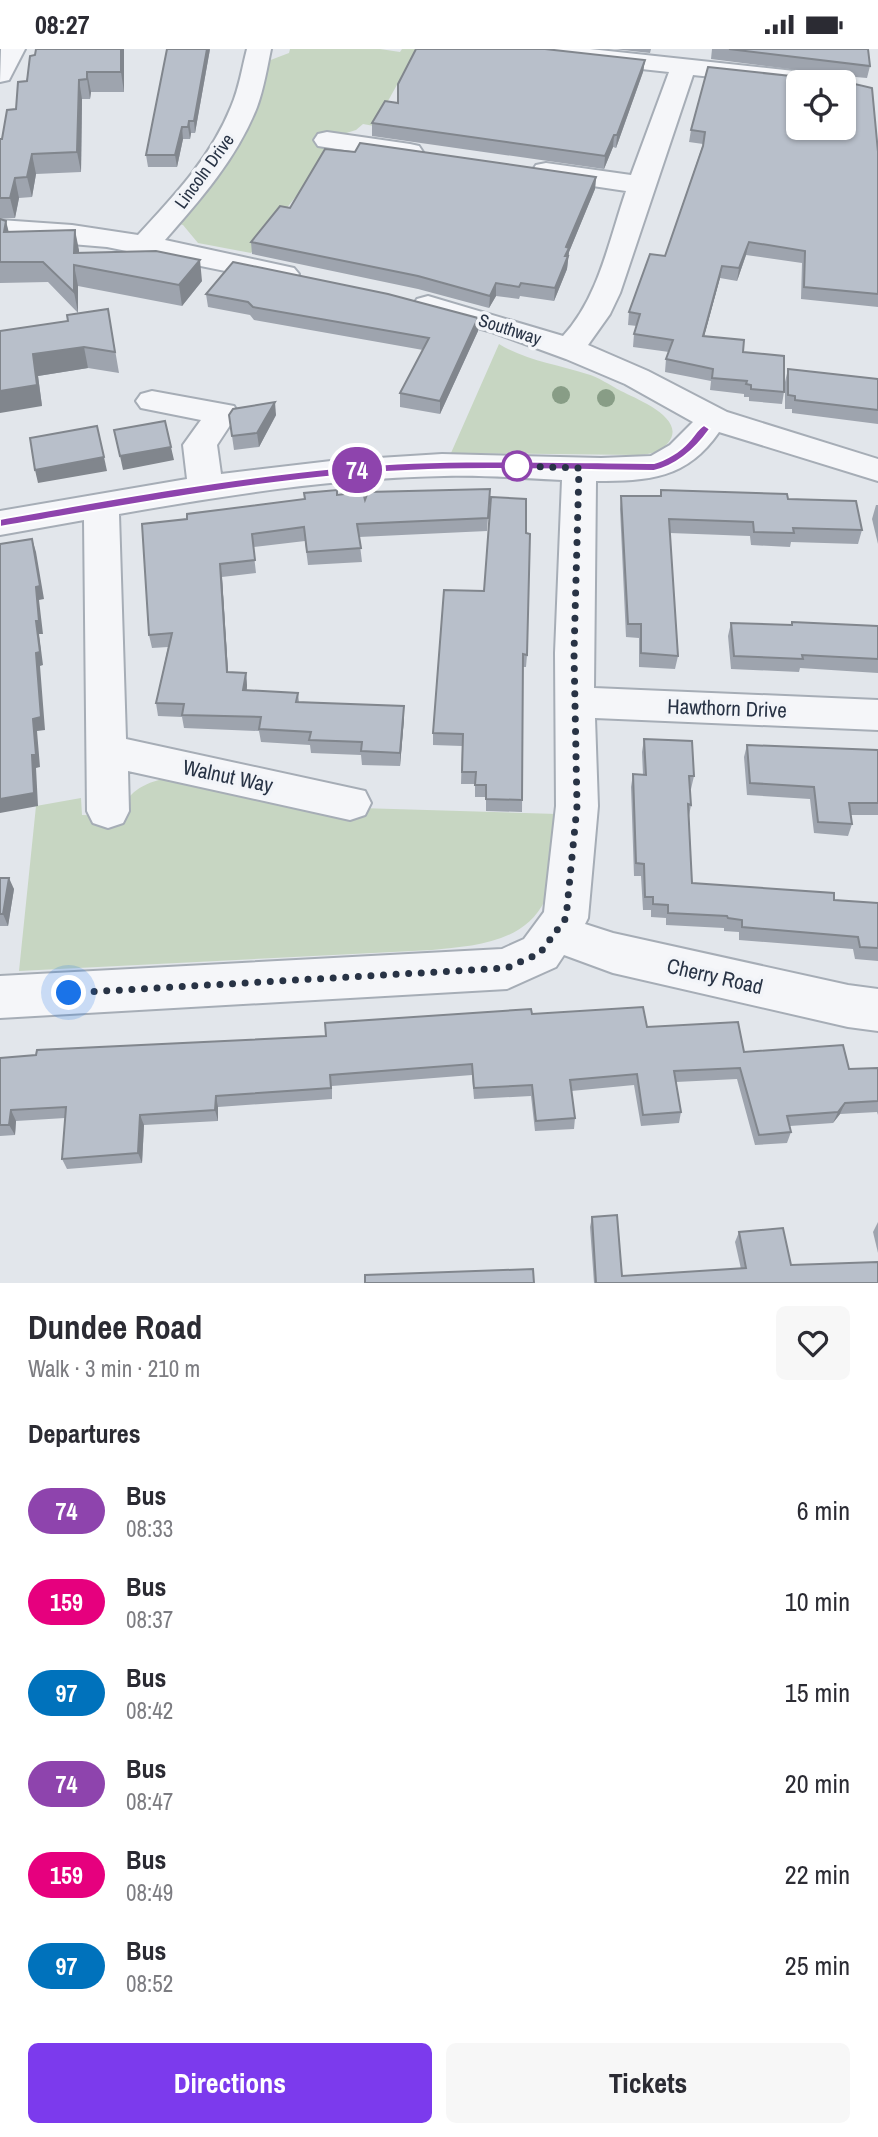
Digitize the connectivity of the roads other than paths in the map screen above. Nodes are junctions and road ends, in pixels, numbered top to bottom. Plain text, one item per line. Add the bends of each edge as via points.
1 (13, 49) edge
2 (259, 49) edge
3 (522, 49) edge
4 (684, 66) junction
5 (0, 75) edge
6 (786, 77) edge
7 (327, 140) dead end
8 (439, 156) edge
9 (520, 167) edge
10 (641, 185) junction
11 (0, 229) edge
12 (146, 244) junction
13 (305, 278) edge
14 (402, 299) edge
15 (568, 349) junction
16 (152, 401) dead end
17 (704, 429) dead end
18 (579, 468) junction
19 (878, 470) edge
20 (205, 487) junction
21 (101, 505) junction
22 (0, 523) edge
23 (575, 702) junction
24 (878, 715) edge
25 (106, 750) junction
26 (350, 803) dead end
27 (108, 811) dead end
28 (554, 932) junction
29 (0, 997) edge
30 (878, 1010) edge

1 - 5 street
2 - 12 street, Lincoln Drive via 245,106 230,140
3 - 4 street
4 - 6 street
4 - 10 street
7 - 8 street via 364,135
9 - 10 street
10 - 15 street via 593,321
11 - 12 street
12 - 13 street
14 - 15 street, Southway
15 - 19 street, Southway via 628,373 716,420
16 - 20 street via 222,413 200,445
17 - 18 street via 692,445 666,464
18 - 20 street via 441,465
18 - 23 street
20 - 21 street
21 - 22 street
21 - 25 street
23 - 24 street, Hawthorn Drive
23 - 28 street via 577,806 566,918
25 - 26 street, Walnut Way
25 - 27 street
28 - 29 street via 540,953 507,968
28 - 30 street, Cherry Road via 613,953

